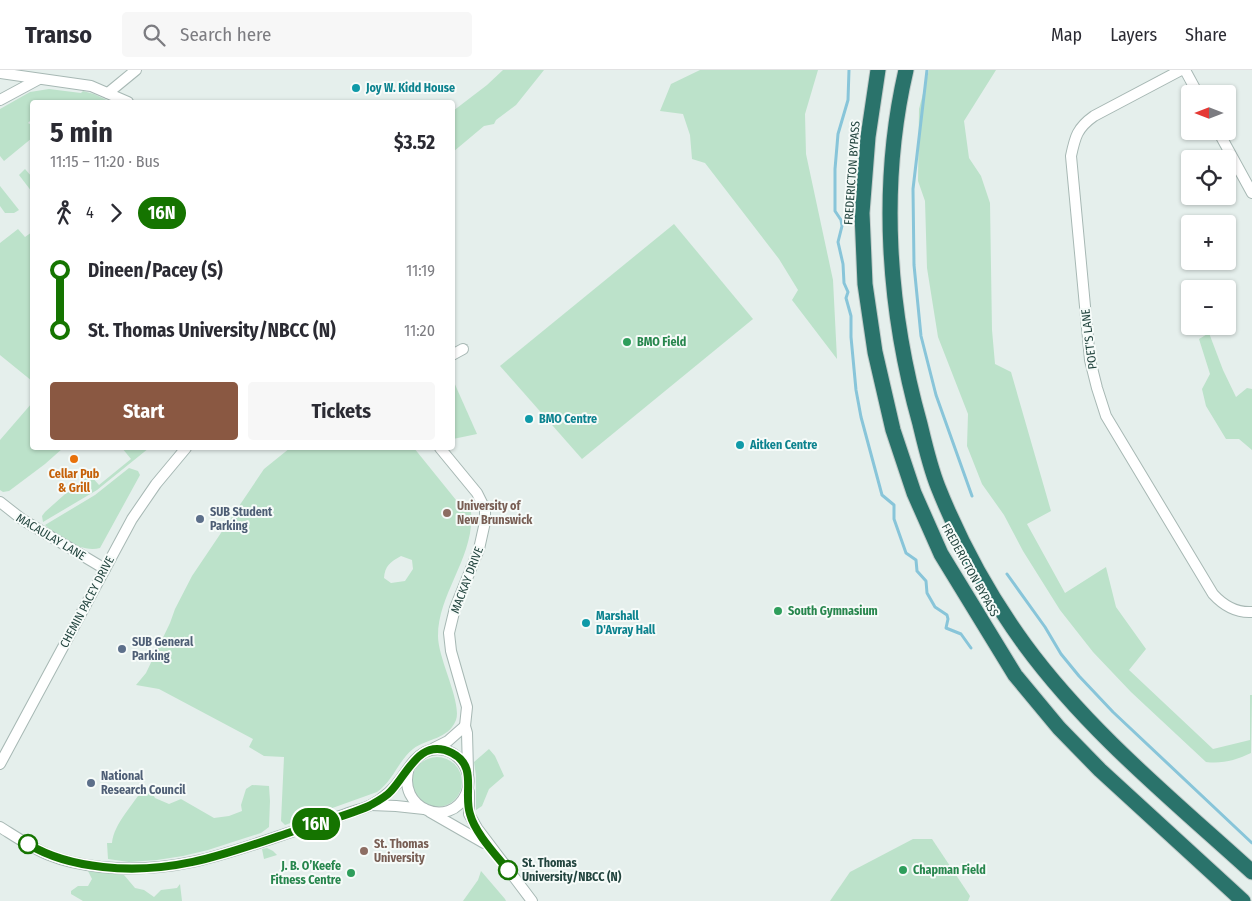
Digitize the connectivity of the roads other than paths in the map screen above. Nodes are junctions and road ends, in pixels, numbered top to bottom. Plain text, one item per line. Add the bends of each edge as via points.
1 (136, 70) edge
2 (878, 70) edge
3 (906, 70) edge
4 (1183, 70) edge
5 (0, 73) edge
6 (39, 78) junction
7 (1192, 85) edge
8 (108, 93) junction
9 (0, 100) edge
10 (124, 100) edge
11 (1223, 140) edge
12 (1252, 193) edge
13 (463, 349) dead end
14 (455, 353) edge
15 (184, 450) edge
16 (442, 450) edge
17 (0, 502) edge
18 (104, 569) junction
19 (1252, 612) edge
20 (465, 726) junction
21 (428, 751) junction
22 (0, 764) edge
23 (409, 768) junction
24 (468, 775) junction
25 (469, 786) junction
26 (370, 805) junction
27 (426, 810) junction
28 (0, 827) edge
29 (489, 846) junction
30 (1252, 872) edge
31 (532, 901) edge
32 (1243, 901) edge

1 - 8 street
2 - 32 highway, FREDERICTON BYPASS via 868,137 862,214 866,284 875,352 891,420 914,493 942,554 1015,675 1059,728 1100,770
3 - 30 highway, FREDERICTON BYPASS via 892,158 890,224 896,306 910,386 937,484 952,520 983,580 1025,645 1070,700 1125,756
4 - 7 street
4 - 19 street, POET'S LANE via 1094,116 1082,124 1075,138 1071,156 1090,360 1106,416 1212,594 1231,608
5 - 6 street
6 - 8 street via 91,86
6 - 9 street
8 - 10 street
11 - 12 street
13 - 14 street
15 - 18 street, CHEMIN PACEY DRIVE via 139,507
16 - 20 street, MACKAY DRIVE via 477,493 485,510 486,522 479,550 455,608 449,633 466,702
17 - 18 street, MACAULAY LANE via 23,520
18 - 22 street, CHEMIN PACEY DRIVE
20 - 21 street via 448,741
20 - 24 street, MACKAY DRIVE
21 - 23 street
21 - 24 street via 443,750 457,756
23 - 26 street via 390,793
23 - 27 street via 407,788 414,801
24 - 25 street
25 - 27 street via 465,796 453,808 442,812
25 - 29 street via 469,814
26 - 27 street
26 - 28 street via 249,847 185,864 133,870 65,860 38,850
27 - 29 street
29 - 31 street

